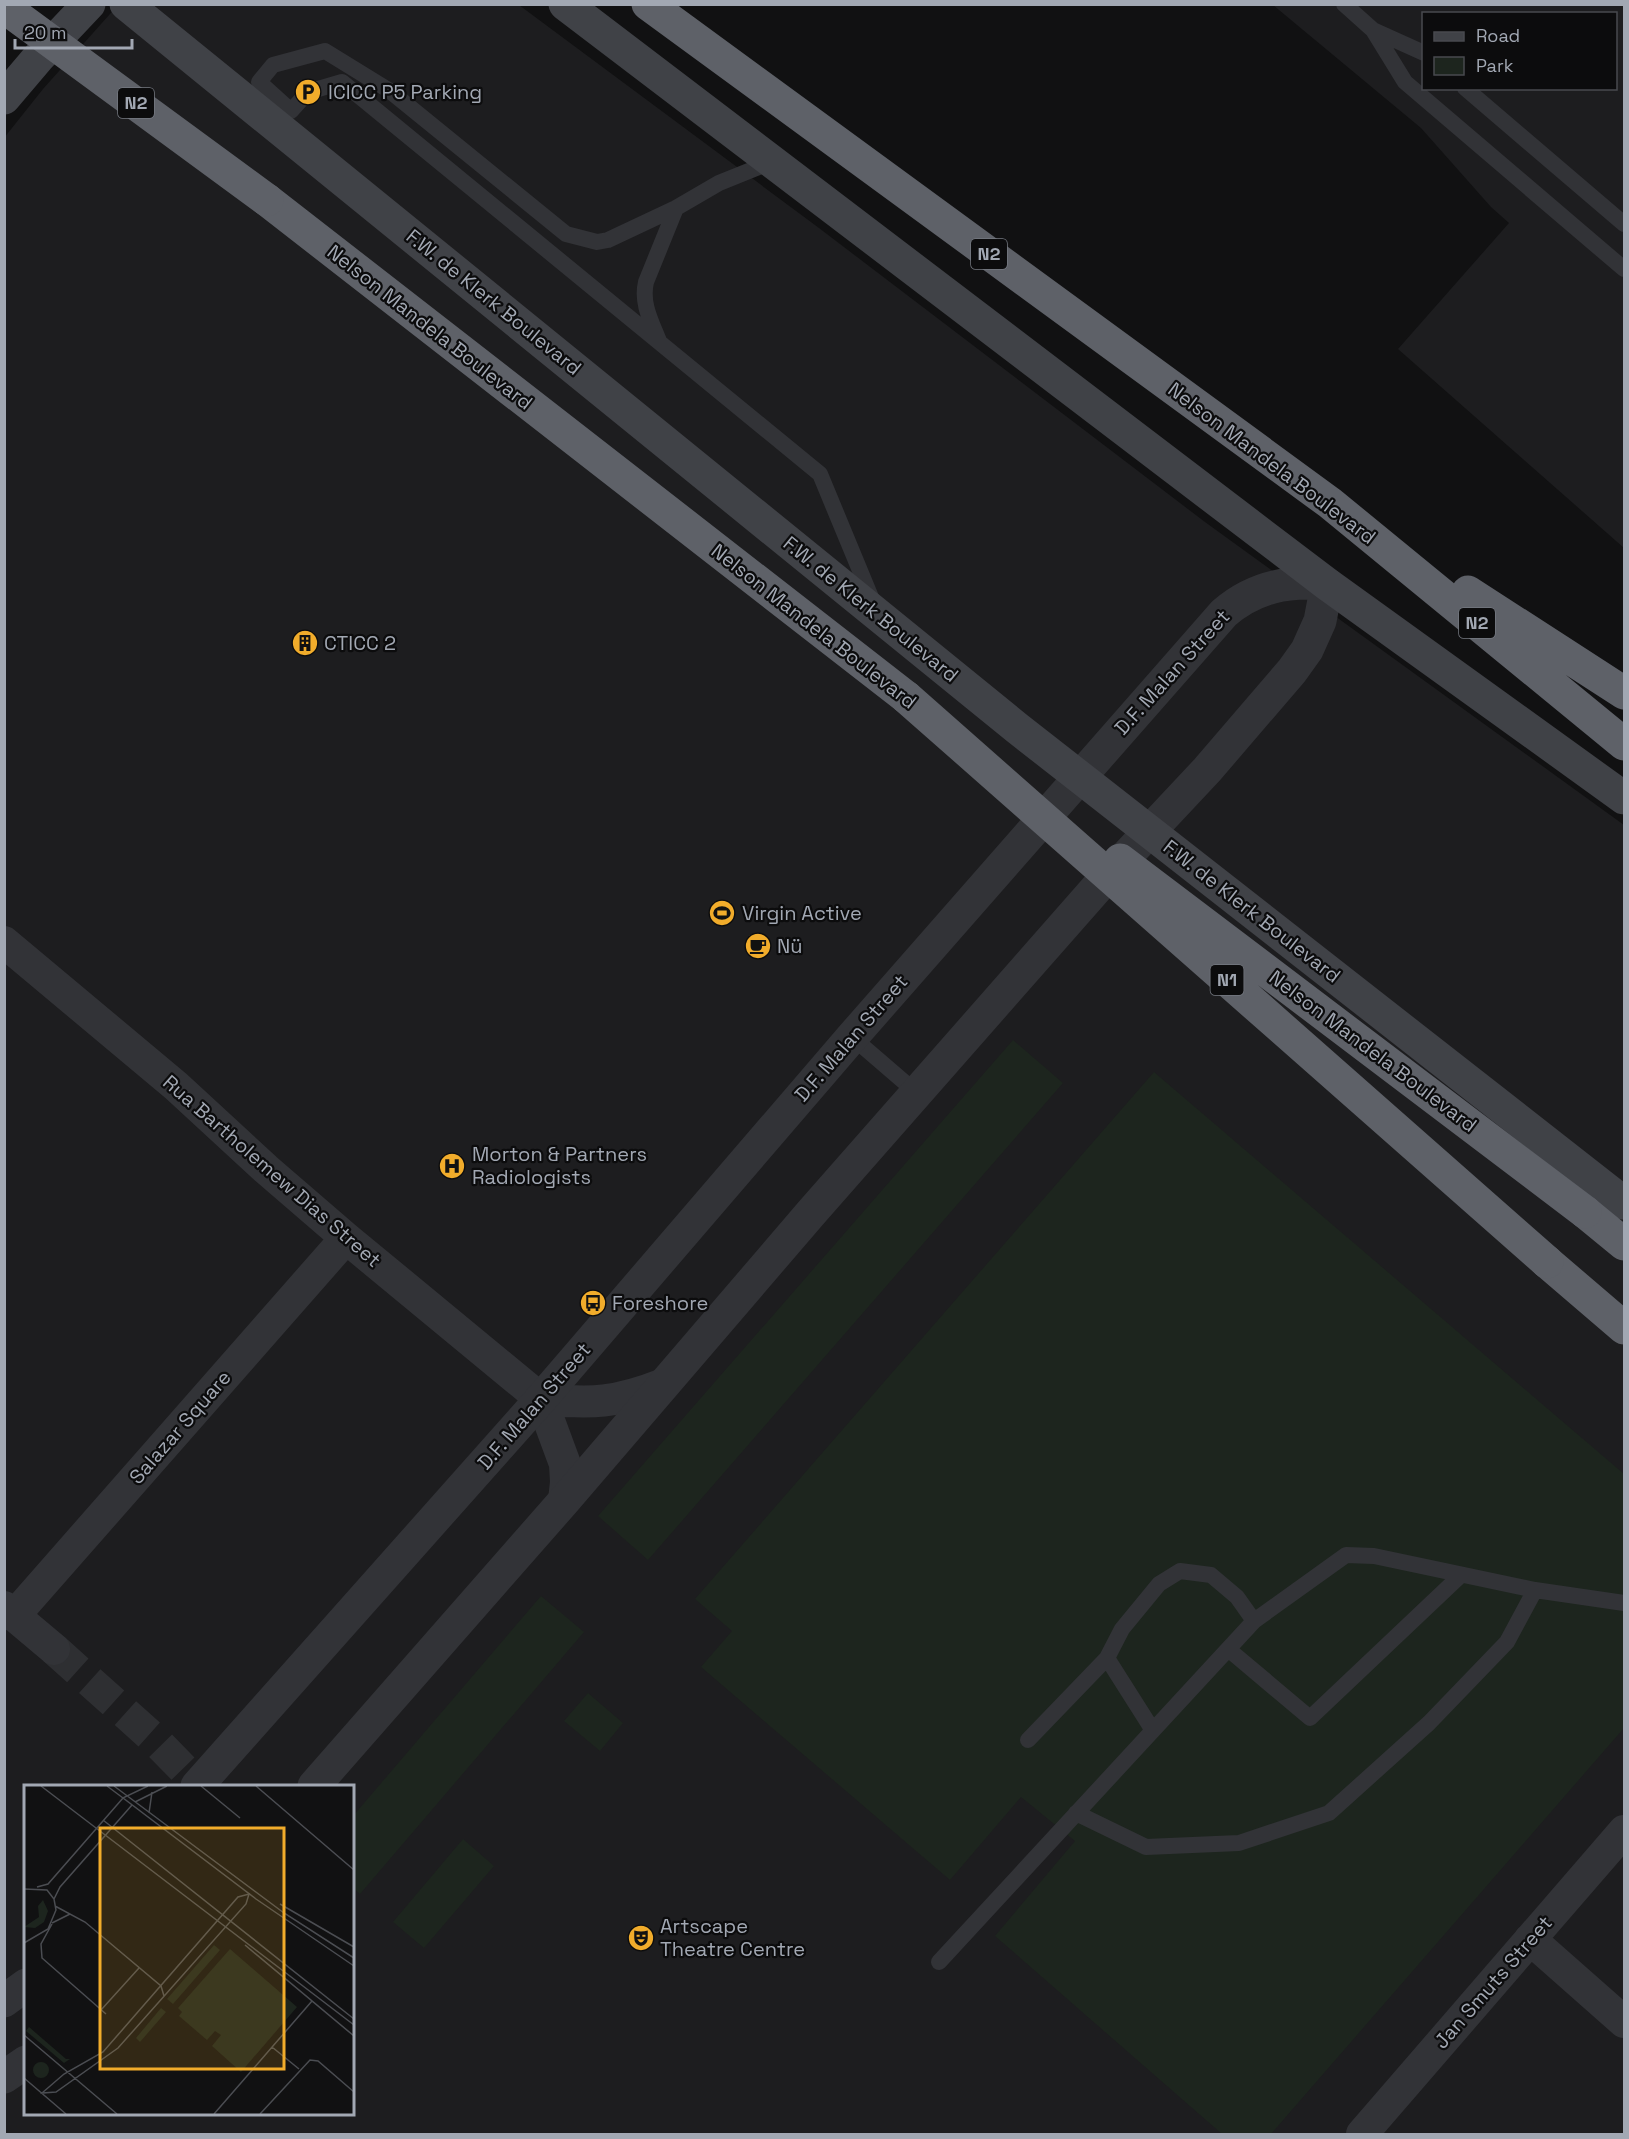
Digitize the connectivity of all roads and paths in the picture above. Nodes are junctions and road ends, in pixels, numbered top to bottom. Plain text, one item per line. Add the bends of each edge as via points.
1 (89, 4) edge
2 (126, 4) edge
3 (565, 4) edge
4 (648, 4) edge
5 (1347, 6) edge
6 (4, 7) edge
7 (1373, 30) junction
8 (1422, 52) edge
9 (1467, 90) edge
10 (4, 98) edge
11 (771, 162) junction
12 (676, 208) junction
13 (1624, 224) edge
14 (1624, 268) edge
15 (660, 342) junction
16 (1330, 503) junction
17 (1327, 584) junction
18 (878, 615) junction
19 (1624, 693) edge
20 (906, 697) junction
21 (1624, 744) edge
22 (1080, 777) junction
23 (1624, 798) edge
24 (1150, 831) junction
25 (4, 942) edge
26 (852, 1037) junction
27 (917, 1093) junction
28 (1624, 1203) edge
29 (346, 1238) junction
30 (1624, 1244) edge
31 (1624, 1328) edge
32 (664, 1384) junction
33 (540, 1399) junction
34 (564, 1501) junction
35 (1461, 1575) junction
36 (1535, 1590) junction
37 (1624, 1603) edge
38 (9, 1611) edge
39 (1254, 1621) junction
40 (54, 1649) tunnel mouth
41 (1228, 1649) junction
42 (1107, 1658) junction
43 (1152, 1729) junction
44 (1028, 1740) dead end
45 (199, 1785) edge
46 (315, 1785) edge
47 (1076, 1813) junction
48 (1624, 1831) edge
49 (1530, 1939) junction
50 (939, 1962) dead end
51 (24, 1986) edge
52 (4, 2001) edge
53 (1624, 2022) edge
54 (24, 2063) edge
55 (4, 2077) edge
56 (1362, 2134) edge

1 - 10 main road
2 - 18 main road, F.W. de Klerk Boulevard
3 - 11 main road
4 - 16 highway, Nelson Mandela Boulevard / N2
5 - 7 lane
6 - 20 highway, Nelson Mandela Boulevard / N2, bridge via 276,207
7 - 8 lane
7 - 14 lane via 1405,82
9 - 13 lane
11 - 12 lane via 719,183
11 - 17 main road
12 - 15 lane via 643,291
12 - 15 lane via 608,240 576,238 390,91 325,51 273,65 259,82 291,111 308,92 342,82
15 - 18 lane via 820,474
16 - 19 highway
16 - 21 highway, Nelson Mandela Boulevard / N2
17 - 22 street, D.F. Malan Street via 1287,583 1237,601
17 - 23 main road
17 - 24 street via 1320,621 1292,671
18 - 22 main road, F.W. de Klerk Boulevard
20 - 30 highway, Nelson Mandela Boulevard / N2, bridge
20 - 31 highway, N1, bridge
22 - 24 main road, F.W. de Klerk Boulevard
22 - 26 street, D.F. Malan Street
24 - 27 street
24 - 28 main road, F.W. de Klerk Boulevard
25 - 29 street, Rua Bartholemew Dias Street via 176,1086
26 - 27 lane
26 - 33 street, D.F. Malan Street
27 - 32 street
29 - 33 street, Rua Bartholemew Dias Street
29 - 38 street, Salazar Square
32 - 33 street via 612,1401
32 - 34 street
33 - 34 street, Rua Bartholemew Dias Street via 565,1464
33 - 45 street, D.F. Malan Street
34 - 46 street
35 - 36 lane
35 - 39 lane via 1374,1556 1346,1555
35 - 41 lane via 1310,1718
36 - 37 lane
36 - 47 lane via 1507,1642 1429,1723 1329,1813 1239,1844 1146,1847
38 - 40 street
39 - 41 lane
39 - 42 lane via 1237,1597 1211,1575 1180,1571 1159,1584 1122,1629
41 - 43 lane
42 - 43 lane
42 - 44 lane
43 - 47 lane
47 - 50 lane
48 - 49 street, Jan Smuts Street
49 - 53 street
49 - 56 street, Jan Smuts Street
51 - 52 street
54 - 55 street

